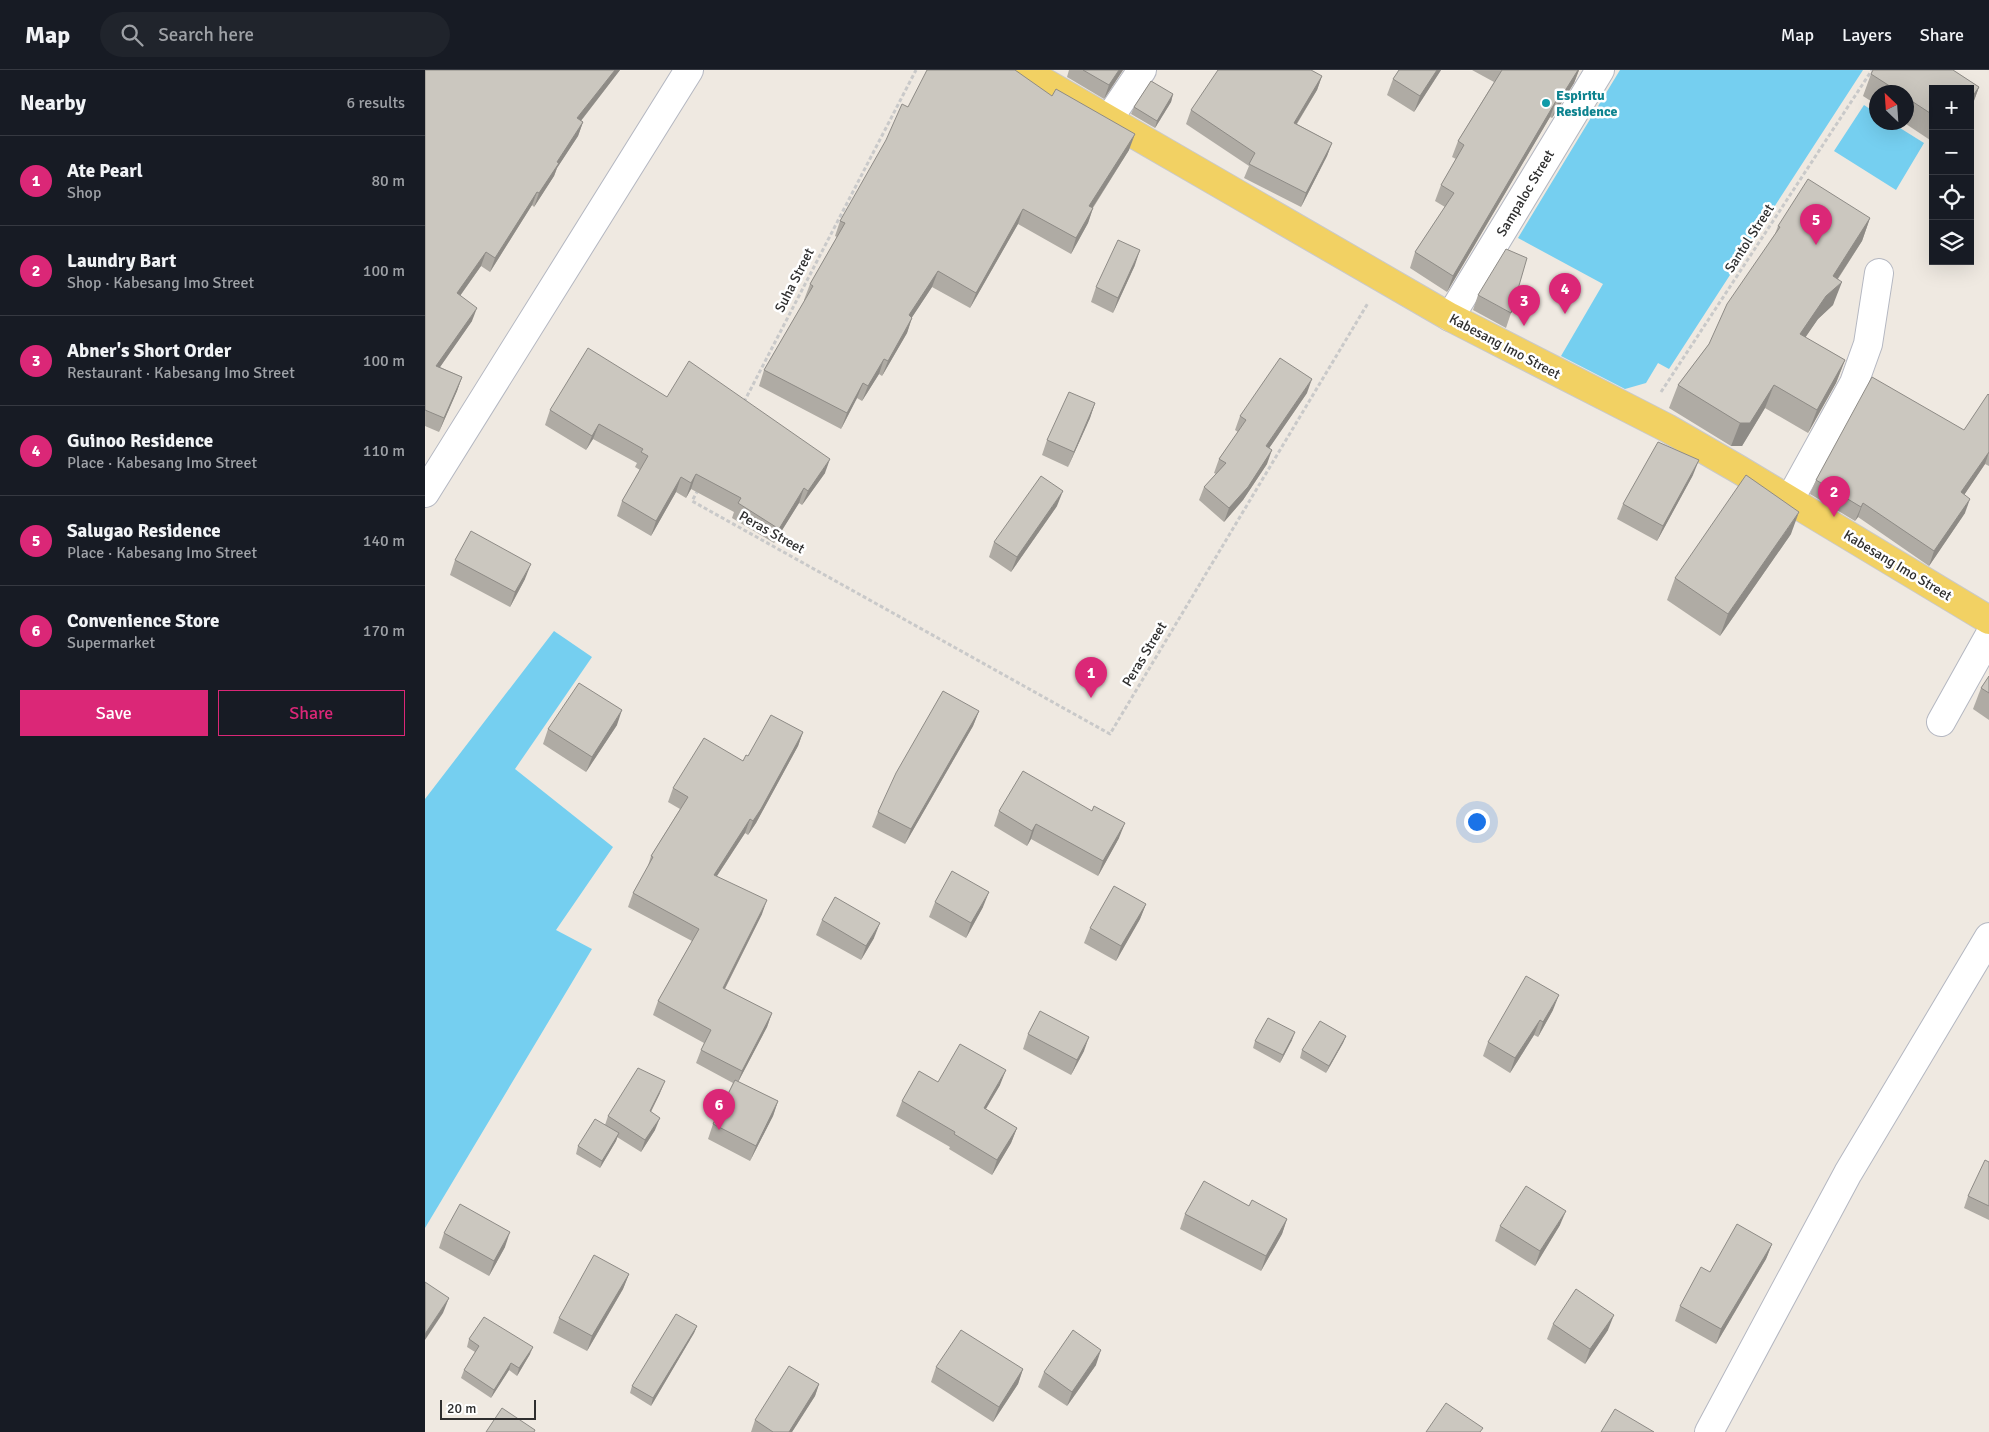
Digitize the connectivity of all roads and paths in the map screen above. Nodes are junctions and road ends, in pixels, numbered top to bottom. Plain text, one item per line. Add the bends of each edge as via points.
1 (689, 70) edge
2 (916, 70) edge
3 (1023, 70) edge
4 (1142, 70) edge
5 (1600, 70) edge
6 (1872, 70) edge
7 (1108, 120) junction
8 (1879, 272) dead end
9 (1382, 278) junction
10 (1449, 317) junction
11 (743, 404) edge
12 (1645, 418) junction
13 (701, 483) edge
14 (425, 493) edge
15 (1790, 500) junction
16 (1989, 620) edge
17 (1989, 636) edge
18 (1941, 722) dead end
19 (1989, 937) edge
20 (1709, 1432) edge

1 - 14 street
2 - 11 path, Suha Street
3 - 7 main road, Kabesang Imo Street
4 - 7 street
5 - 10 street, Sampaloc Street
6 - 12 path, Santol Street
7 - 9 main road, Kabesang Imo Street
8 - 15 street via 1868,344 1854,383
9 - 10 main road, Kabesang Imo Street
9 - 13 path, Peras Street via 1110,734 692,501
10 - 12 main road, Kabesang Imo Street
12 - 15 main road, Kabesang Imo Street
15 - 16 main road, Kabesang Imo Street
17 - 18 street
19 - 20 street via 1848,1173

